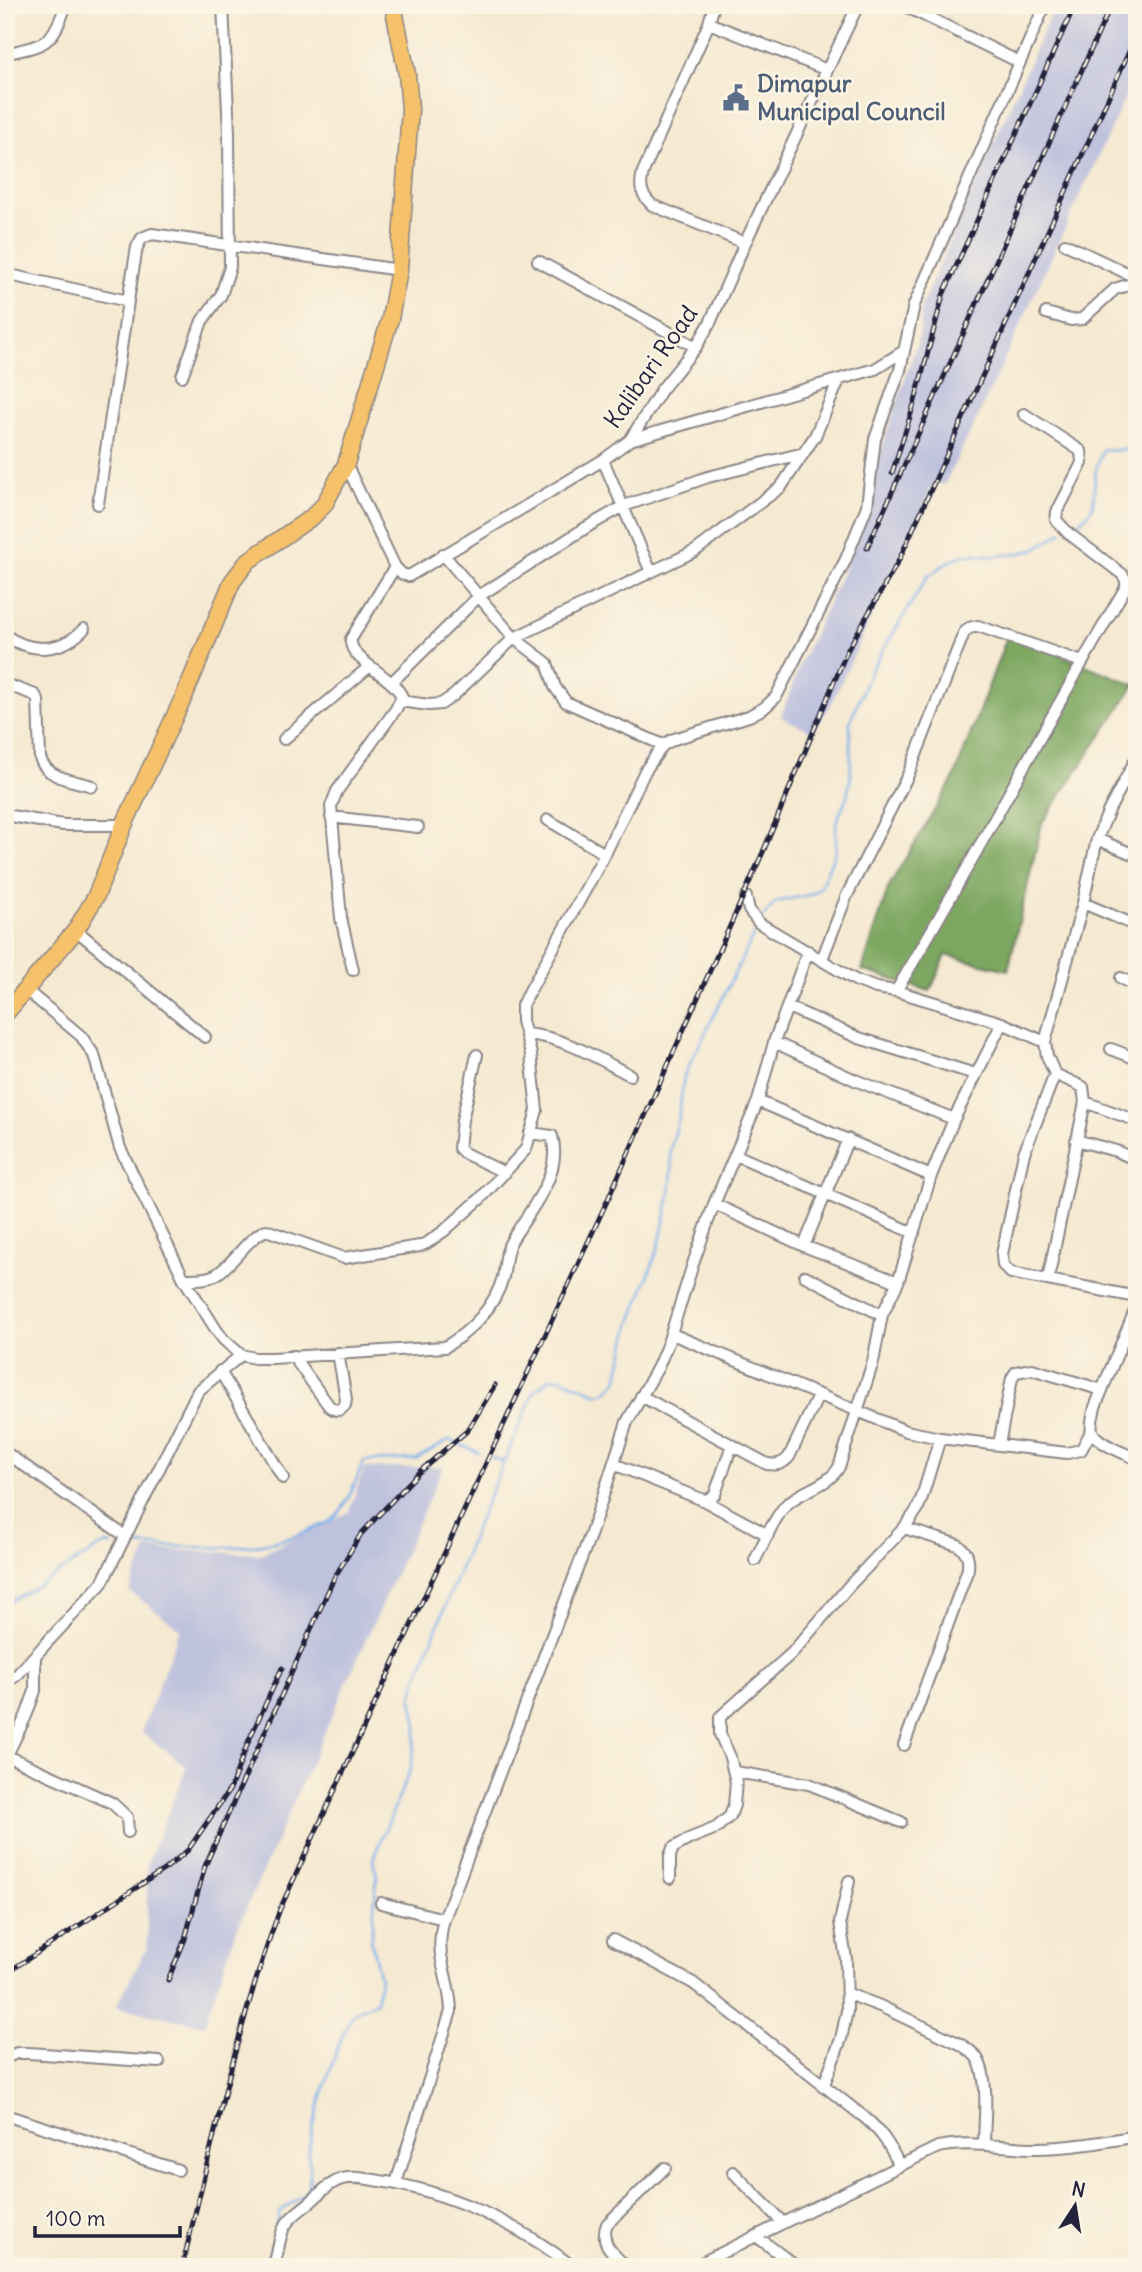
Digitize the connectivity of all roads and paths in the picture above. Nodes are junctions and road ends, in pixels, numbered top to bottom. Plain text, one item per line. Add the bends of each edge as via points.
1 (66, 5) edge
2 (223, 5) edge
3 (393, 5) edge
4 (714, 5) edge
5 (858, 5) edge
6 (903, 5) edge
7 (1045, 5) edge
8 (709, 23) junction
9 (5, 54) edge
10 (1019, 61) junction
11 (827, 69) junction
12 (744, 243) junction
13 (1065, 244) dead end
14 (231, 246) junction
15 (538, 261) dead end
16 (399, 270) junction
17 (5, 274) edge
18 (1137, 280) edge
19 (128, 301) junction
20 (1046, 313) dead end
21 (696, 347) junction
22 (904, 351) junction
23 (182, 376) dead end
24 (839, 380) junction
25 (1024, 414) dead end
26 (630, 440) junction
27 (804, 453) junction
28 (603, 460) junction
29 (346, 464) junction
30 (98, 504) dead end
31 (624, 506) junction
32 (443, 554) junction
33 (395, 567) junction
34 (651, 572) junction
35 (479, 596) junction
36 (84, 629) dead end
37 (5, 635) edge
38 (514, 638) junction
39 (1082, 662) junction
40 (370, 666) junction
41 (392, 682) junction
42 (5, 684) edge
43 (400, 701) junction
44 (284, 739) dead end
45 (663, 746) junction
46 (1137, 757) edge
47 (1125, 776) junction
48 (1137, 782) edge
49 (92, 786) dead end
50 (5, 815) edge
51 (331, 817) junction
52 (548, 820) dead end
53 (124, 825) junction
54 (418, 827) dead end
55 (1097, 839) junction
56 (605, 854) junction
57 (1137, 856) edge
58 (746, 897) dead end
59 (1083, 904) junction
60 (1137, 926) edge
61 (76, 930) junction
62 (808, 951) junction
63 (822, 959) junction
64 (353, 970) dead end
65 (1121, 978) dead end
66 (1137, 986) edge
67 (26, 990) junction
68 (896, 991) junction
69 (7, 1007) edge
70 (788, 1007) junction
71 (1002, 1023) junction
72 (526, 1034) junction
73 (205, 1037) dead end
74 (774, 1042) junction
75 (1045, 1042) junction
76 (1111, 1049) dead end
77 (477, 1055) dead end
78 (1137, 1059) edge
79 (975, 1074) junction
80 (1055, 1074) junction
81 (630, 1075) dead end
82 (758, 1101) junction
83 (1085, 1102) junction
84 (954, 1119) junction
85 (1137, 1121) edge
86 (530, 1133) junction
87 (848, 1139) junction
88 (1076, 1140) junction
89 (736, 1155) junction
90 (1137, 1160) edge
91 (505, 1173) junction
92 (931, 1176) junction
93 (824, 1193) junction
94 (715, 1204) junction
95 (914, 1233) junction
96 (804, 1246) junction
97 (805, 1276) dead end
98 (184, 1279) junction
99 (1048, 1279) junction
100 (898, 1282) junction
101 (1137, 1297) edge
102 (1137, 1306) edge
103 (882, 1315) junction
104 (672, 1334) junction
105 (338, 1353) junction
106 (241, 1355) junction
107 (293, 1356) junction
108 (220, 1371) junction
109 (1102, 1391) junction
110 (641, 1396) junction
111 (817, 1396) junction
112 (856, 1411) junction
113 (1092, 1430) junction
114 (940, 1438) junction
115 (999, 1444) junction
116 (732, 1445) junction
117 (5, 1452) edge
118 (1137, 1459) edge
119 (614, 1464) junction
120 (283, 1478) dead end
121 (703, 1500) junction
122 (904, 1528) junction
123 (768, 1535) junction
124 (125, 1536) junction
125 (755, 1560) dead end
126 (35, 1656) junction
127 (5, 1684) edge
128 (904, 1745) dead end
129 (6, 1755) edge
130 (735, 1772) junction
131 (901, 1822) dead end
132 (128, 1832) dead end
133 (670, 1878) dead end
134 (849, 1881) dead end
135 (380, 1903) dead end
136 (444, 1919) junction
137 (613, 1940) dead end
138 (848, 1994) junction
139 (5, 2058) edge
140 (159, 2062) dead end
141 (823, 2087) junction
142 (5, 2115) edge
143 (1137, 2136) edge
144 (984, 2145) junction
145 (899, 2165) junction
146 (665, 2168) dead end
147 (178, 2170) dead end
148 (733, 2172) dead end
149 (396, 2183) junction
150 (783, 2223) junction
151 (756, 2236) junction
152 (274, 2267) edge
153 (573, 2267) edge
154 (626, 2267) edge
155 (693, 2267) edge
156 (797, 2267) edge

1 - 9 street via 49,40
2 - 14 street
3 - 16 highway via 410,109
4 - 8 street
5 - 11 street, Kalibari Road
6 - 10 street
7 - 10 street
8 - 11 street
8 - 12 street via 640,185 642,196 652,205
10 - 22 street via 914,305
11 - 12 street, Kalibari Road
12 - 21 street, Kalibari Road
13 - 18 street
14 - 16 street
14 - 19 street via 152,234 142,238
14 - 23 street via 226,284 202,321
15 - 21 street
16 - 29 highway via 390,319
17 - 19 street
18 - 20 street via 1115,289 1082,319
19 - 30 street
21 - 26 street, Kalibari Road
22 - 24 street via 875,369
22 - 45 street via 875,439 867,506 846,559 776,697 749,716
24 - 26 street
24 - 27 street
25 - 39 street via 1081,451 1082,463 1056,520 1126,580
26 - 28 street, Kalibari Road
27 - 31 street via 708,477
27 - 34 street via 781,487 695,551
28 - 31 street
28 - 32 street, Kalibari Road
29 - 33 street
29 - 53 highway via 324,505 248,561 232,582
31 - 34 street
31 - 35 street
32 - 33 street, Kalibari Road via 415,574 402,574
32 - 35 street
33 - 40 street via 351,639 354,652
34 - 38 street
35 - 38 street
35 - 41 street
36 - 37 street via 68,642 46,648 21,644
38 - 43 street via 441,704
38 - 45 street via 547,663 566,702
39 - 63 street via 978,626 964,633 908,775 847,895
39 - 68 street
40 - 41 street
40 - 44 street
41 - 43 street
42 - 49 street via 35,695 38,701 43,767
43 - 51 street via 337,791
45 - 56 street via 645,771
46 - 47 street
47 - 48 street
47 - 55 street
50 - 53 street via 63,825
51 - 54 street
51 - 64 street via 341,918
52 - 56 street
53 - 61 highway via 106,876
55 - 57 street
55 - 59 street
56 - 72 street via 522,1005
58 - 62 street via 759,923
59 - 60 street
59 - 75 street
61 - 67 highway
61 - 73 street
62 - 63 street
62 - 70 street
63 - 68 street via 855,980
65 - 66 street
67 - 69 highway
67 - 98 street via 81,1036 94,1055 120,1148
68 - 71 street
70 - 74 street
70 - 79 street via 859,1038
71 - 75 street
71 - 79 street
72 - 81 street via 559,1040
72 - 86 street via 537,1110
74 - 82 street
74 - 84 street
75 - 80 street
76 - 78 street
77 - 91 street via 459,1148
79 - 84 street
80 - 83 street via 1083,1087
80 - 99 street via 1024,1153 1002,1254 1003,1265 1012,1273
82 - 87 street
82 - 89 street
83 - 85 street
83 - 88 street
84 - 92 street
86 - 91 street via 526,1149
86 - 105 street via 552,1136 547,1182 511,1241 500,1286 475,1323 445,1347
87 - 92 street
87 - 93 street
88 - 90 street
88 - 99 street
89 - 93 street
89 - 94 street
91 - 98 street via 444,1231 420,1246 344,1258 266,1230 216,1275
92 - 95 street
93 - 95 street
93 - 96 street
94 - 96 street
94 - 104 street
95 - 100 street
96 - 100 street
97 - 103 street
98 - 106 street via 224,1340
99 - 101 street
100 - 103 street
102 - 109 street
103 - 112 street via 878,1345
104 - 110 street
104 - 111 street
105 - 107 street
105 - 107 street via 346,1399 339,1410 329,1406
106 - 107 street
106 - 108 street
108 - 120 street
108 - 124 street via 194,1398
109 - 113 street
109 - 115 street via 1032,1369 1016,1372
110 - 116 street
110 - 119 street
111 - 112 street
111 - 116 street via 784,1462 767,1464
112 - 114 street via 896,1428
112 - 123 street via 835,1474 785,1506
113 - 115 street via 1076,1452
113 - 118 street via 1098,1439
114 - 115 street
114 - 122 street via 917,1510
116 - 121 street via 715,1494
117 - 124 street
119 - 121 street
119 - 136 street
121 - 123 street
122 - 128 street via 958,1545 969,1558
122 - 130 street via 792,1654 720,1717 720,1734
123 - 125 street
124 - 126 street via 102,1583
126 - 127 street
126 - 129 street via 35,1691
129 - 132 street via 112,1803 127,1817
130 - 131 street via 809,1784
130 - 133 street via 730,1816 716,1828 673,1848
134 - 138 street via 839,1922
135 - 136 street
136 - 149 street via 439,1945 451,2011
137 - 141 street via 693,1983
138 - 141 street via 841,2039
138 - 144 street via 971,2052 982,2068 985,2087
139 - 140 street via 29,2053
141 - 145 street via 881,2132
142 - 147 street
143 - 144 street via 1038,2148
144 - 145 street via 938,2147
145 - 150 street
146 - 154 street via 607,2224 604,2241
148 - 150 street
149 - 152 street via 360,2178 330,2185 285,2225
149 - 153 street via 488,2215
150 - 151 street
151 - 155 street
151 - 156 street

